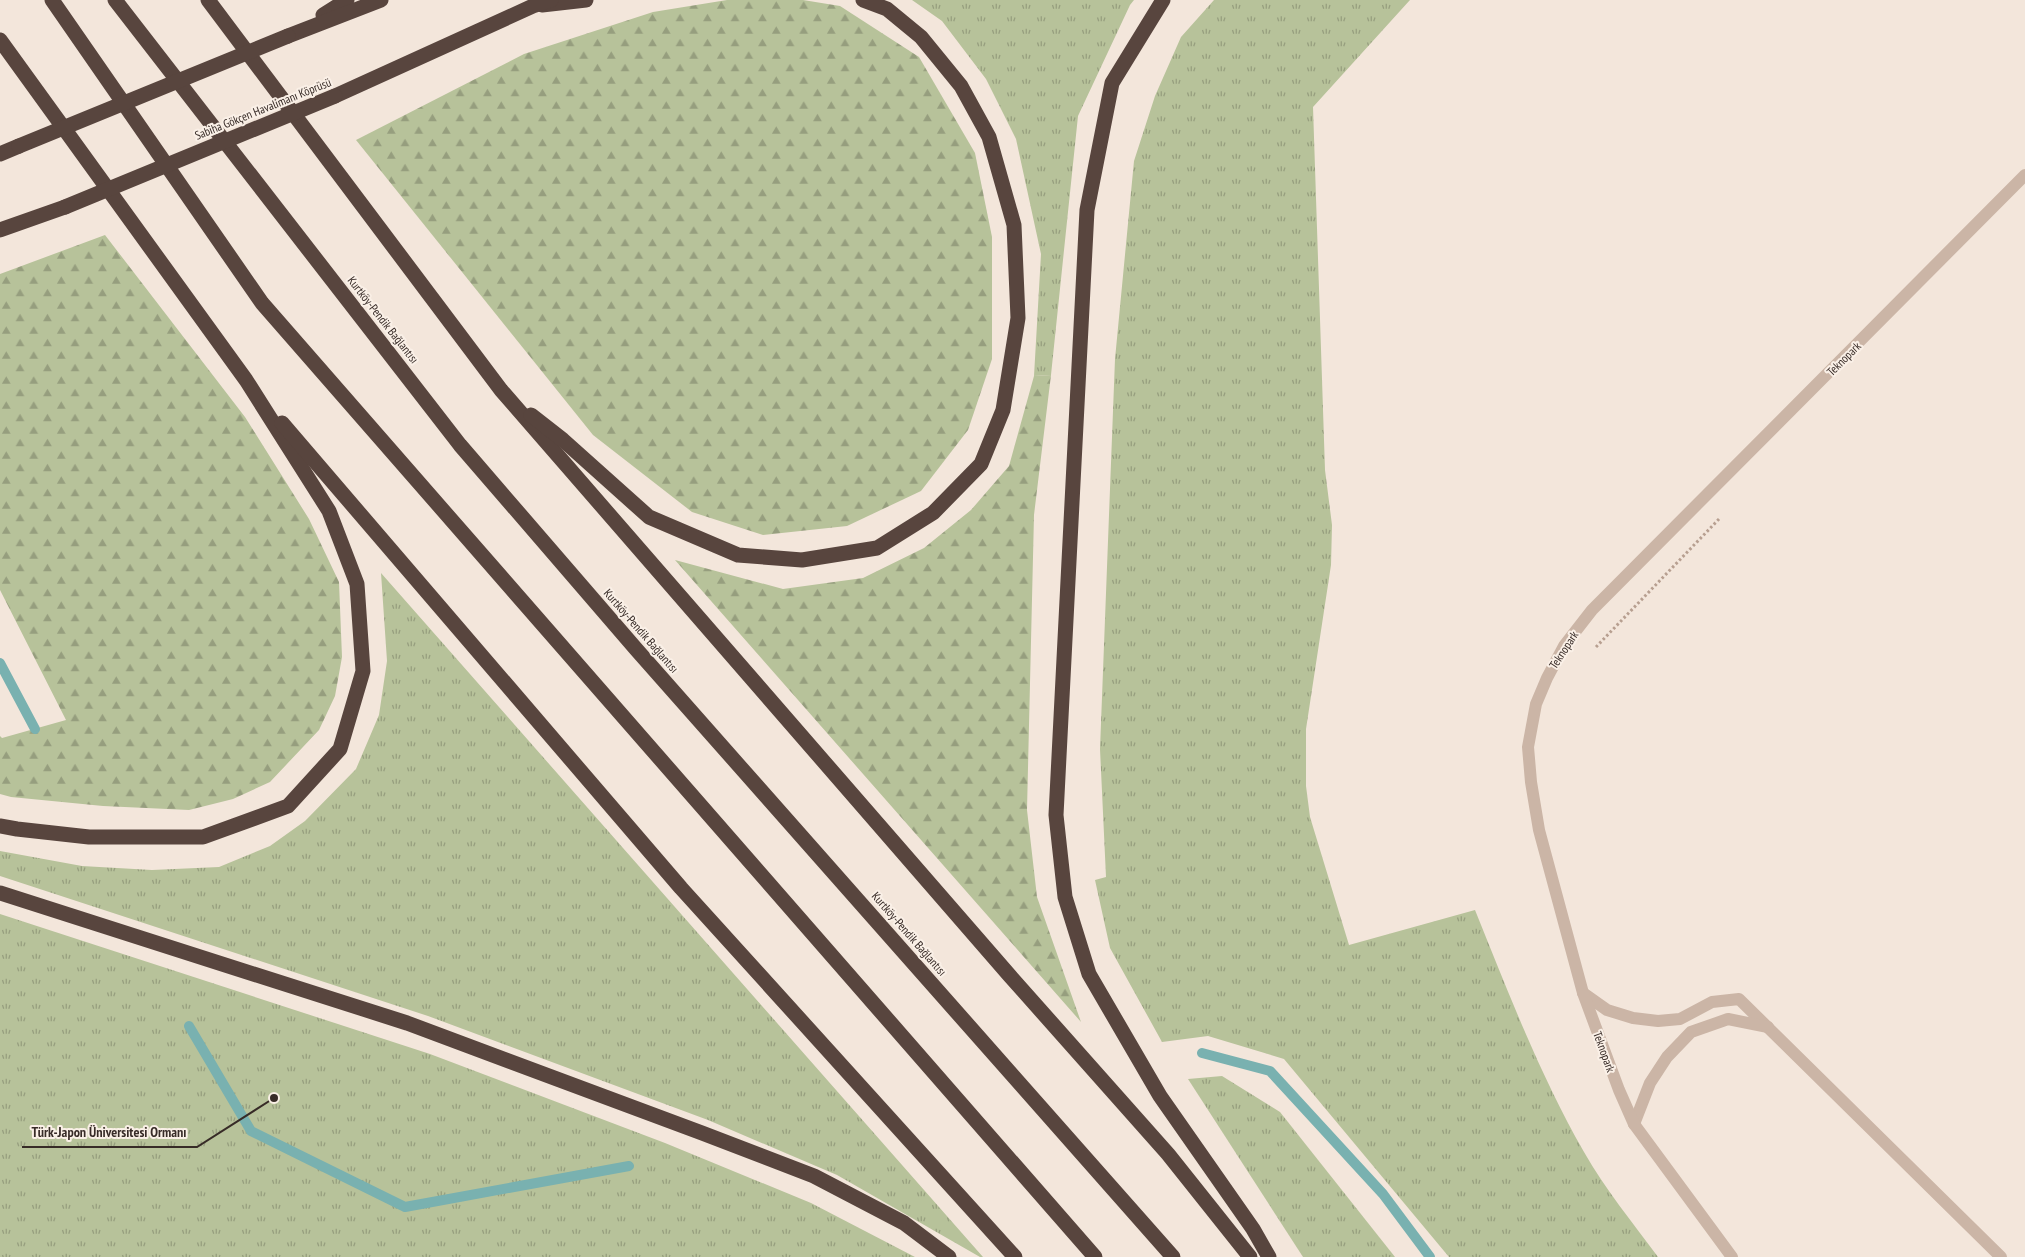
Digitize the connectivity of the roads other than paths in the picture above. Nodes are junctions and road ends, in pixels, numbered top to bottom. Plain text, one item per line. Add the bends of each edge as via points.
1 (52, 0) edge
2 (115, 0) edge
3 (208, 0) edge
4 (348, 0) edge
5 (381, 0) edge
6 (551, 0) edge
7 (586, 0) edge
8 (863, 0) edge
9 (1163, 0) edge
10 (533, 6) junction
11 (288, 36) junction
12 (0, 40) edge
13 (0, 154) edge
14 (2025, 175) edge
15 (0, 230) edge
16 (246, 380) junction
17 (501, 390) junction
18 (0, 826) edge
19 (0, 893) edge
20 (1583, 993) junction
21 (1768, 1027) junction
22 (1634, 1124) junction
23 (949, 1257) edge
24 (1015, 1257) edge
25 (1095, 1257) edge
26 (1173, 1257) edge
27 (1250, 1257) edge
28 (1269, 1257) edge
29 (1732, 1257) edge
30 (2001, 1257) edge

1 - 25 highway via 262,303
2 - 26 highway, Kurtköy-Pendik Bağlantısı via 460,445
3 - 17 highway
4 - 11 highway
5 - 11 highway
6 - 10 highway
7 - 10 highway
8 - 17 highway via 887,10 921,37 961,86 989,137 1014,224 1018,318 1003,410 981,464 933,513 876,548 802,560 738,555 649,517
9 - 28 highway via 1112,83 1087,210 1056,815 1065,897 1089,974 1160,1096
10 - 15 highway, Sabiha Gökçen Havalimanı Köprüsü, bridge via 335,96 65,207
11 - 13 highway, bridge
12 - 16 highway
14 - 20 street, Teknopark via 1592,610 1564,646 1536,704 1528,747 1530,782 1539,830
16 - 18 highway via 329,511 356,584 363,671 340,749 288,806 203,837 89,837
16 - 24 highway via 681,888
17 - 27 highway via 1168,1154
19 - 23 highway via 407,1023 702,1133 814,1176 904,1223
20 - 21 street via 1607,1010 1658,1022 1680,1020 1712,1002 1739,999
20 - 22 street, Teknopark via 1606,1060
21 - 22 street via 1728,1019 1691,1032 1667,1057 1650,1083
21 - 30 street
22 - 29 street, Teknopark

